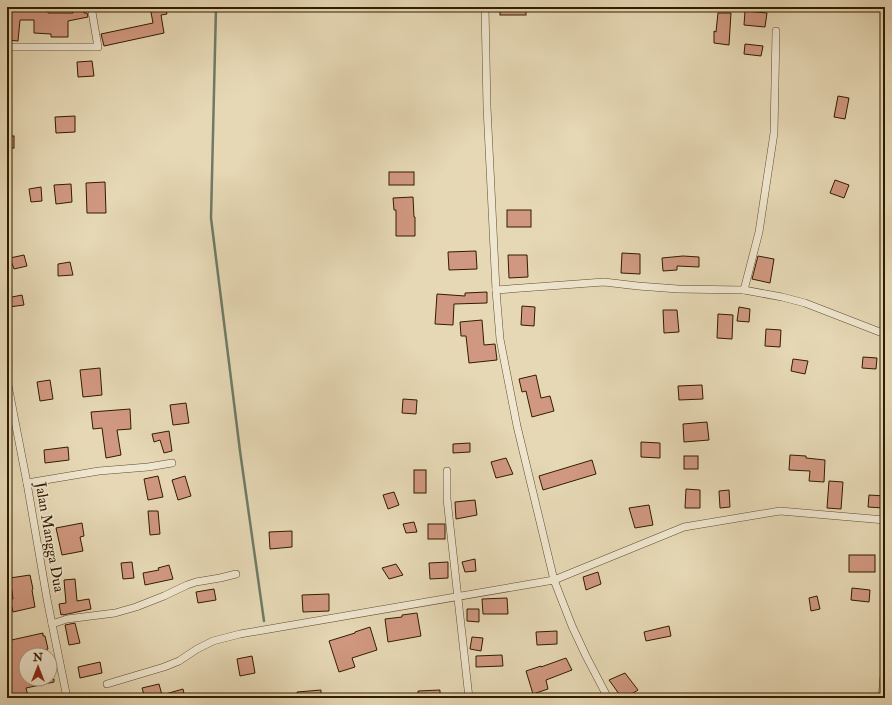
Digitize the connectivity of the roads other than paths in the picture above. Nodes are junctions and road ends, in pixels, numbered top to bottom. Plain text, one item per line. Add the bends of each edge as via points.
1 (485, 7) edge
2 (92, 12) dead end
3 (776, 31) dead end
4 (7, 47) edge
5 (496, 290) junction
6 (744, 290) junction
7 (885, 334) edge
8 (7, 380) edge
9 (172, 463) dead end
10 (446, 471) dead end
11 (27, 483) junction
12 (885, 520) edge
13 (236, 574) dead end
14 (554, 580) junction
15 (458, 597) junction
16 (52, 624) junction
17 (885, 664) edge
18 (107, 684) dead end
19 (67, 698) edge
20 (469, 698) edge
21 (608, 698) edge
22 (882, 698) edge

1 - 5 street
2 - 4 street via 98,47
3 - 6 street via 774,133 759,232
5 - 6 street via 604,282 678,289
5 - 14 street via 500,339 517,426
6 - 7 street via 804,303
8 - 11 street, Jalan Mangga Dua
9 - 11 street via 99,471
10 - 15 street
11 - 16 street, Jalan Mangga Dua
12 - 14 street via 780,511 684,527
13 - 16 street via 196,582 136,607
14 - 15 street
14 - 21 street via 572,626
15 - 18 street via 240,634 213,641 164,667
15 - 20 street
16 - 19 street, Jalan Mangga Dua
17 - 22 street

